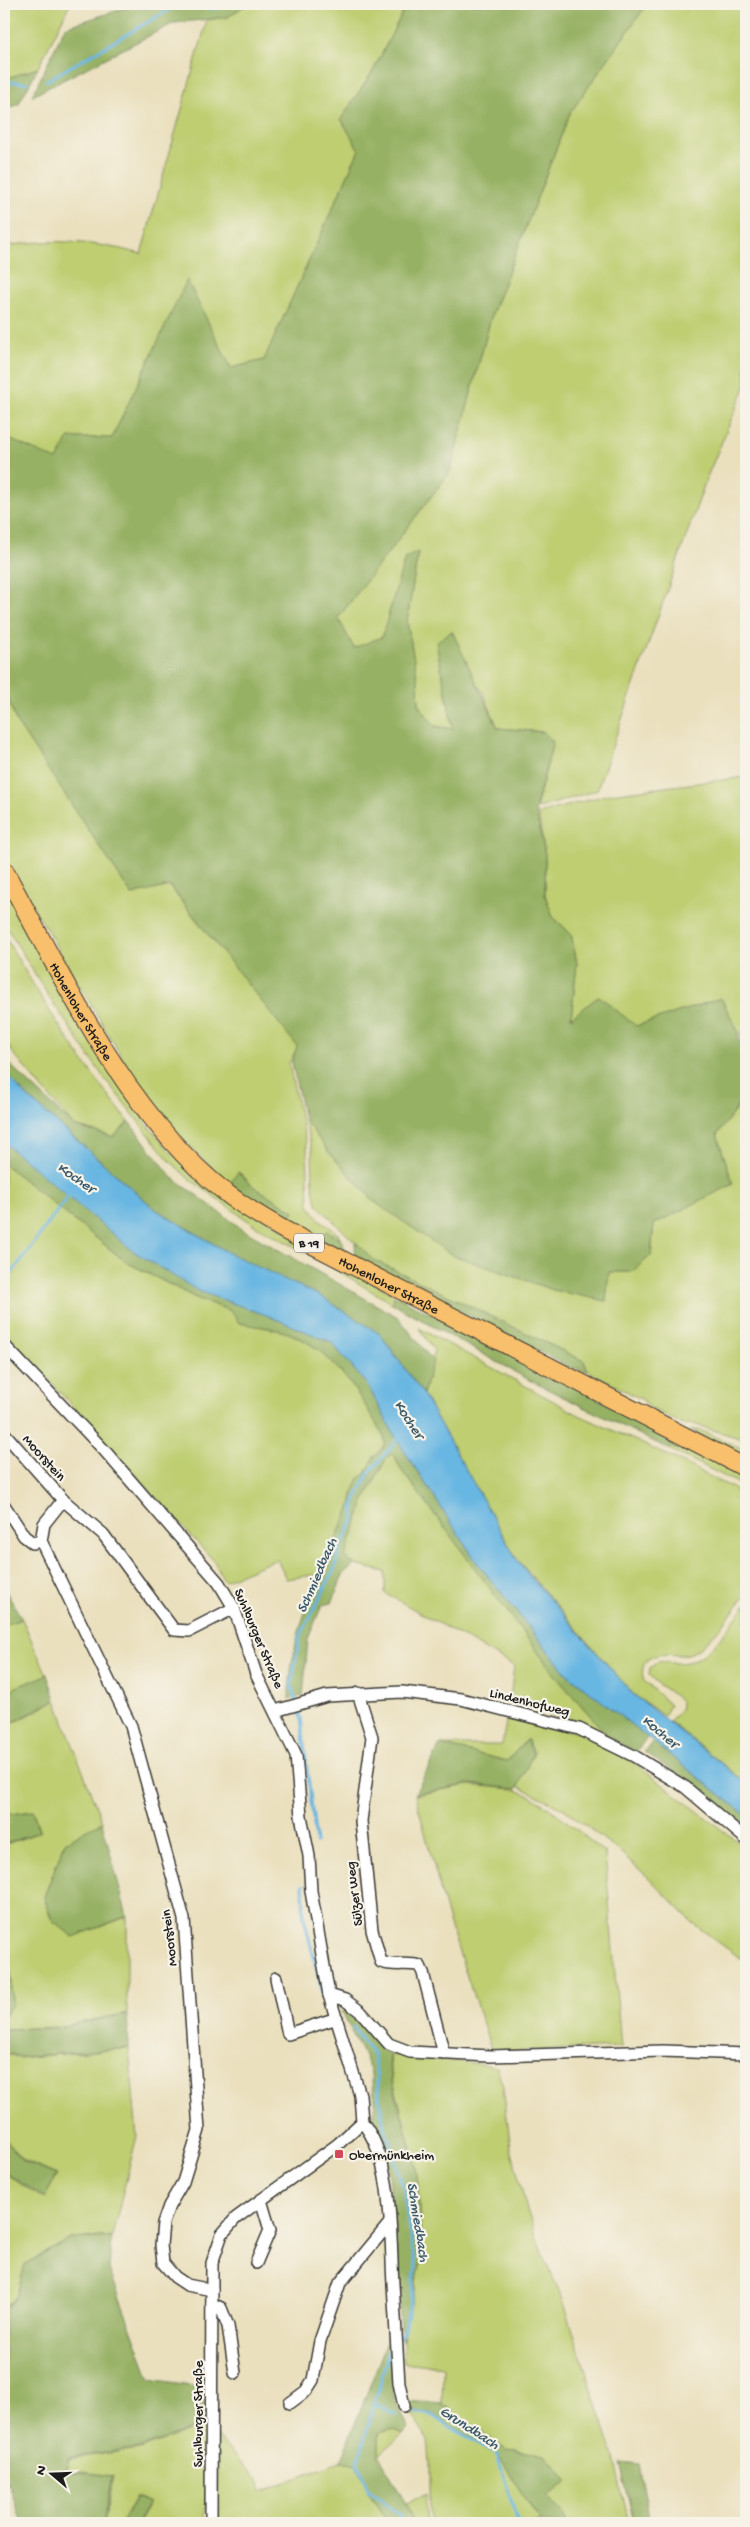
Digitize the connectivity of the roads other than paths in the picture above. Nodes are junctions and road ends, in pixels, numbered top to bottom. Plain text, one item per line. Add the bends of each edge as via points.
1 (4, 870) edge
2 (4, 1345) edge
3 (4, 1434) edge
4 (746, 1468) edge
5 (63, 1500) junction
6 (4, 1505) edge
7 (41, 1541) junction
8 (234, 1608) junction
9 (358, 1693) junction
10 (275, 1711) junction
11 (746, 1839) edge
12 (276, 1978) dead end
13 (330, 1995) junction
14 (337, 2018) junction
15 (444, 2054) junction
16 (746, 2054) edge
17 (362, 2122) junction
18 (261, 2200) junction
19 (390, 2224) junction
20 (256, 2263) dead end
21 (212, 2290) junction
22 (212, 2304) junction
23 (235, 2373) dead end
24 (290, 2403) dead end
25 (404, 2406) dead end
26 (211, 2523) edge

1 - 4 main road, Hohenloher Straße / B 19 via 41,941 138,1099 180,1150 225,1192 286,1231
2 - 8 street, Suhlburger Straße via 104,1450 213,1575
3 - 5 street, Moorstein
5 - 7 street, Moorstein via 44,1524
5 - 8 street, Moorstein via 103,1534 174,1630 189,1631
6 - 7 street via 24,1536 33,1542
7 - 21 street, Moorstein via 131,1726 184,1919 199,2130 183,2182 163,2223 161,2245 163,2263 175,2276 187,2285
8 - 10 street, Suhlburger Straße via 256,1674
9 - 10 street, Lindenhofweg via 328,1696
9 - 11 street, Lindenhofweg via 402,1692 461,1699 579,1729 634,1756 685,1787
9 - 15 street, Sülzer Weg via 372,1737 362,1821 372,1930 382,1962 420,1966
10 - 13 street, Suhlburger Straße via 296,1755 311,1891
12 - 14 street via 288,2034
13 - 14 street, Suhlburger Straße
13 - 15 street via 345,2000 361,2012 397,2049
14 - 17 street, Suhlburger Straße via 360,2095
15 - 16 street via 490,2056 663,2051
17 - 18 street, Suhlburger Straße via 337,2145
17 - 19 street via 376,2145 385,2179
18 - 20 street via 270,2230
18 - 21 street, Suhlburger Straße via 236,2218 222,2234 212,2263
19 - 24 street via 340,2283 320,2341 313,2380 306,2391
19 - 25 street via 395,2330
21 - 22 street, Suhlburger Straße
22 - 23 street via 221,2308 228,2326
22 - 26 street, Suhlburger Straße

